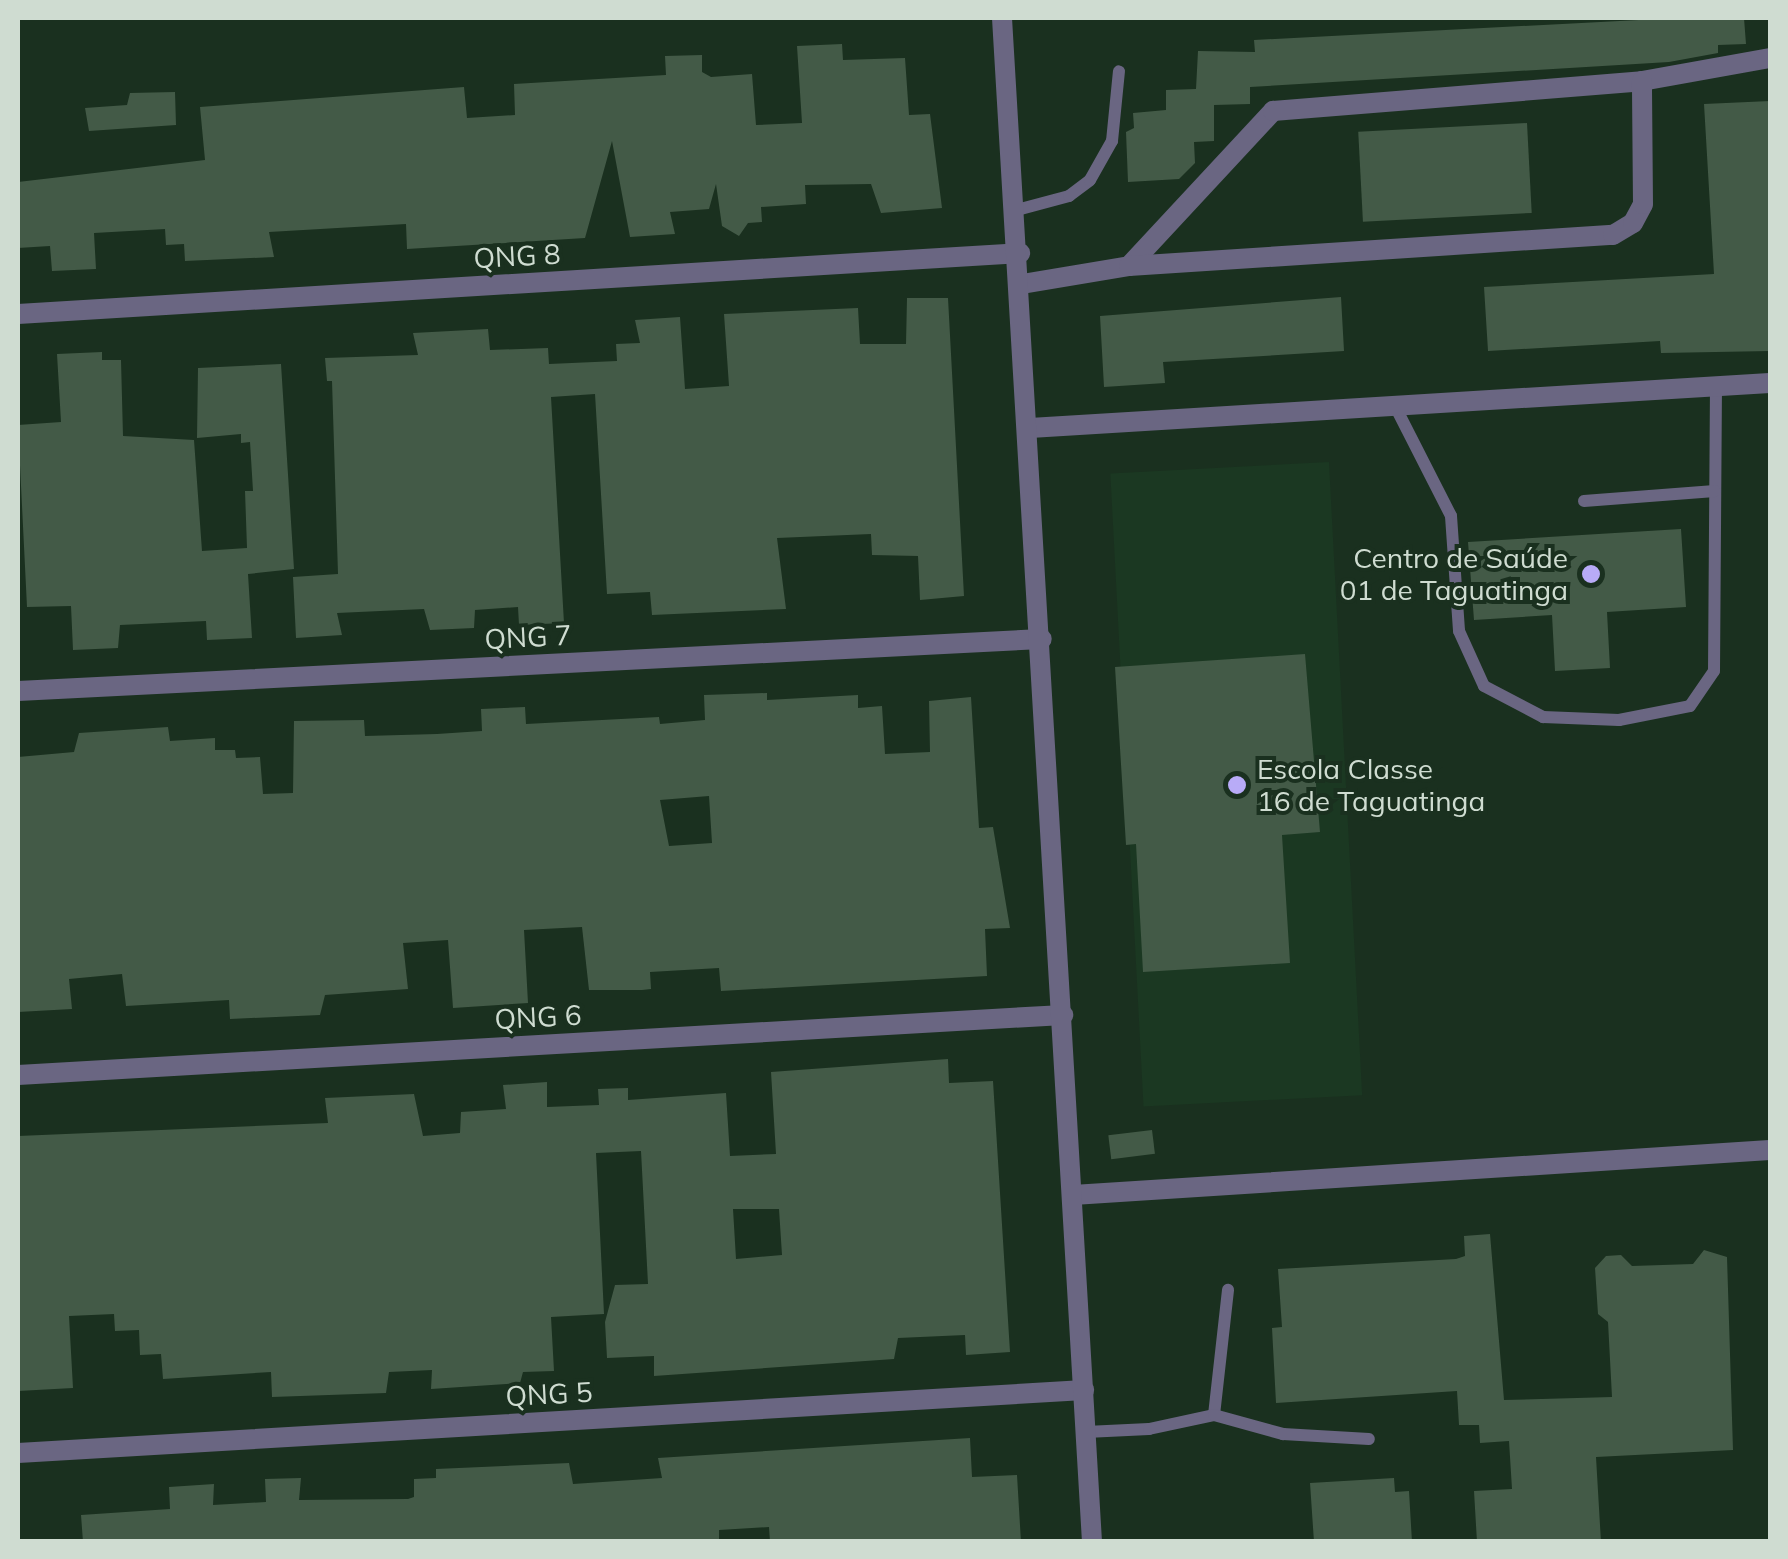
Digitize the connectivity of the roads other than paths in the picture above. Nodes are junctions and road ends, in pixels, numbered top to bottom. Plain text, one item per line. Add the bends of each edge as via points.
1 (1002, 18) edge
2 (1770, 58) edge
3 (1119, 71) dead end
4 (1642, 81) junction
5 (1016, 210) junction
6 (1020, 253) junction
7 (1129, 266) junction
8 (1022, 284) junction
9 (18, 314) edge
10 (1770, 383) edge
11 (1716, 386) junction
12 (1396, 406) junction
13 (1030, 428) junction
14 (1715, 492) junction
15 (1584, 501) dead end
16 (1042, 638) junction
17 (18, 691) edge
18 (1062, 1015) junction
19 (18, 1075) edge
20 (1770, 1150) edge
21 (1073, 1195) junction
22 (1228, 1290) dead end
23 (1084, 1390) junction
24 (1214, 1415) junction
25 (1086, 1432) junction
26 (1369, 1438) dead end
27 (18, 1453) edge
28 (1092, 1542) edge

1 - 5 street
2 - 4 street
3 - 5 lane via 1112,141 1090,180 1069,196
4 - 7 street via 1273,111
4 - 7 street via 1643,204 1633,223 1613,235
5 - 6 street
6 - 8 street
6 - 9 street, QNG 8
7 - 8 street
8 - 13 street
10 - 11 street
11 - 12 street
11 - 14 lane
12 - 13 street
12 - 14 lane via 1451,516 1459,631 1484,686 1543,717 1620,720 1690,706 1714,671
13 - 16 street
14 - 15 lane
16 - 17 street, QNG 7
16 - 18 street
18 - 19 street, QNG 6
18 - 21 street
20 - 21 street
21 - 23 street
22 - 24 lane
23 - 25 street
23 - 27 street, QNG 5
24 - 25 lane
24 - 26 lane via 1283,1434
25 - 28 street

